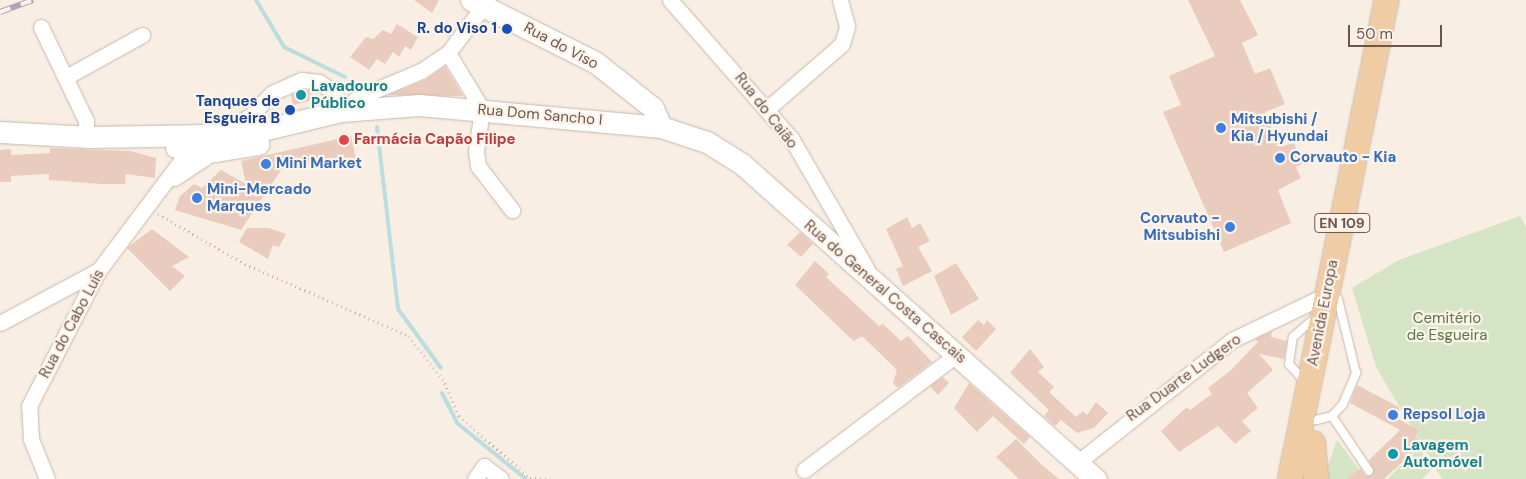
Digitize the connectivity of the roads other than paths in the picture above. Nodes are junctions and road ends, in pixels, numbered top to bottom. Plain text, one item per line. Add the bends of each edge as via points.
1 (670, 0) edge
2 (840, 0) edge
3 (1387, 0) edge
4 (1400, 0) edge
5 (481, 2) edge
6 (41, 27) dead end
7 (142, 34) dead end
8 (448, 53) junction
9 (66, 77) junction
10 (419, 105) junction
11 (482, 109) junction
12 (767, 109) junction
13 (341, 111) junction
14 (661, 126) junction
15 (258, 131) junction
16 (0, 132) edge
17 (88, 137) junction
18 (213, 143) junction
19 (178, 154) junction
20 (512, 210) dead end
21 (99, 270) junction
22 (877, 286) junction
23 (58, 292) junction
24 (1329, 301) junction
25 (79, 312) junction
26 (0, 323) edge
27 (956, 355) junction
28 (1324, 418) junction
29 (1304, 445) junction
30 (1078, 463) junction
31 (804, 470) dead end
32 (1369, 471) dead end
33 (47, 479) edge
34 (475, 479) edge
35 (501, 479) edge
36 (1096, 479) edge
37 (1278, 479) edge
38 (1290, 479) edge
39 (1304, 479) edge
40 (1316, 479) edge

1 - 12 street, Rua do Caião
2 - 12 street via 847,26 842,44
3 - 24 main road, Avenida Europa / EN 109
4 - 24 main road, Avenida Europa / EN 109
5 - 8 street
5 - 14 main road, Rua do Viso via 595,62 653,108
6 - 9 street
7 - 9 street
8 - 11 street
8 - 13 street via 421,71 359,97
9 - 17 street via 86,121
10 - 11 main road, Rua Dom Sancho I
10 - 13 main road, Rua Dom Sancho I
10 - 18 main road, Rua Dom Sancho I
11 - 14 main road, Rua Dom Sancho I
11 - 20 street via 476,151 478,166
12 - 22 street, Rua do Caião via 791,138
13 - 15 main road, Rua Dom Sancho I
13 - 18 street via 335,93 319,82 301,80 272,93 249,117
14 - 22 main road, Rua do General Costa Cascais via 707,142 742,164
15 - 18 main road, Rua Dom Sancho I
15 - 19 street, Rua Dom Sancho I
16 - 17 main road, Rua Dom Sancho I
17 - 19 main road, Rua Dom Sancho I
18 - 19 main road, Rua Dom Sancho I
19 - 21 street, Rua do Cabo Luís via 148,208
21 - 23 street
21 - 25 street, Rua do Cabo Luís
22 - 27 main road, Rua do General Costa Cascais
23 - 25 street via 75,297
23 - 26 street
24 - 28 main road, Avenida Europa / EN 109
24 - 28 lane via 1356,373 1343,404
24 - 29 main road, Avenida Europa / EN 109 via 1309,386
24 - 30 street, Rua Duarte Ludgero via 1232,340
25 - 33 street, Rua do Cabo Luís via 29,406 31,438
27 - 30 main road, Rua do General Costa Cascais
27 - 31 street
28 - 29 main road, Avenida Europa / EN 109
28 - 32 lane
29 - 37 main road via 1282,465
29 - 38 main road, Avenida Europa / EN 109
29 - 39 main road, Avenida Europa / EN 109
29 - 40 main road
30 - 36 main road, Rua do General Costa Cascais
34 - 35 street via 484,466

